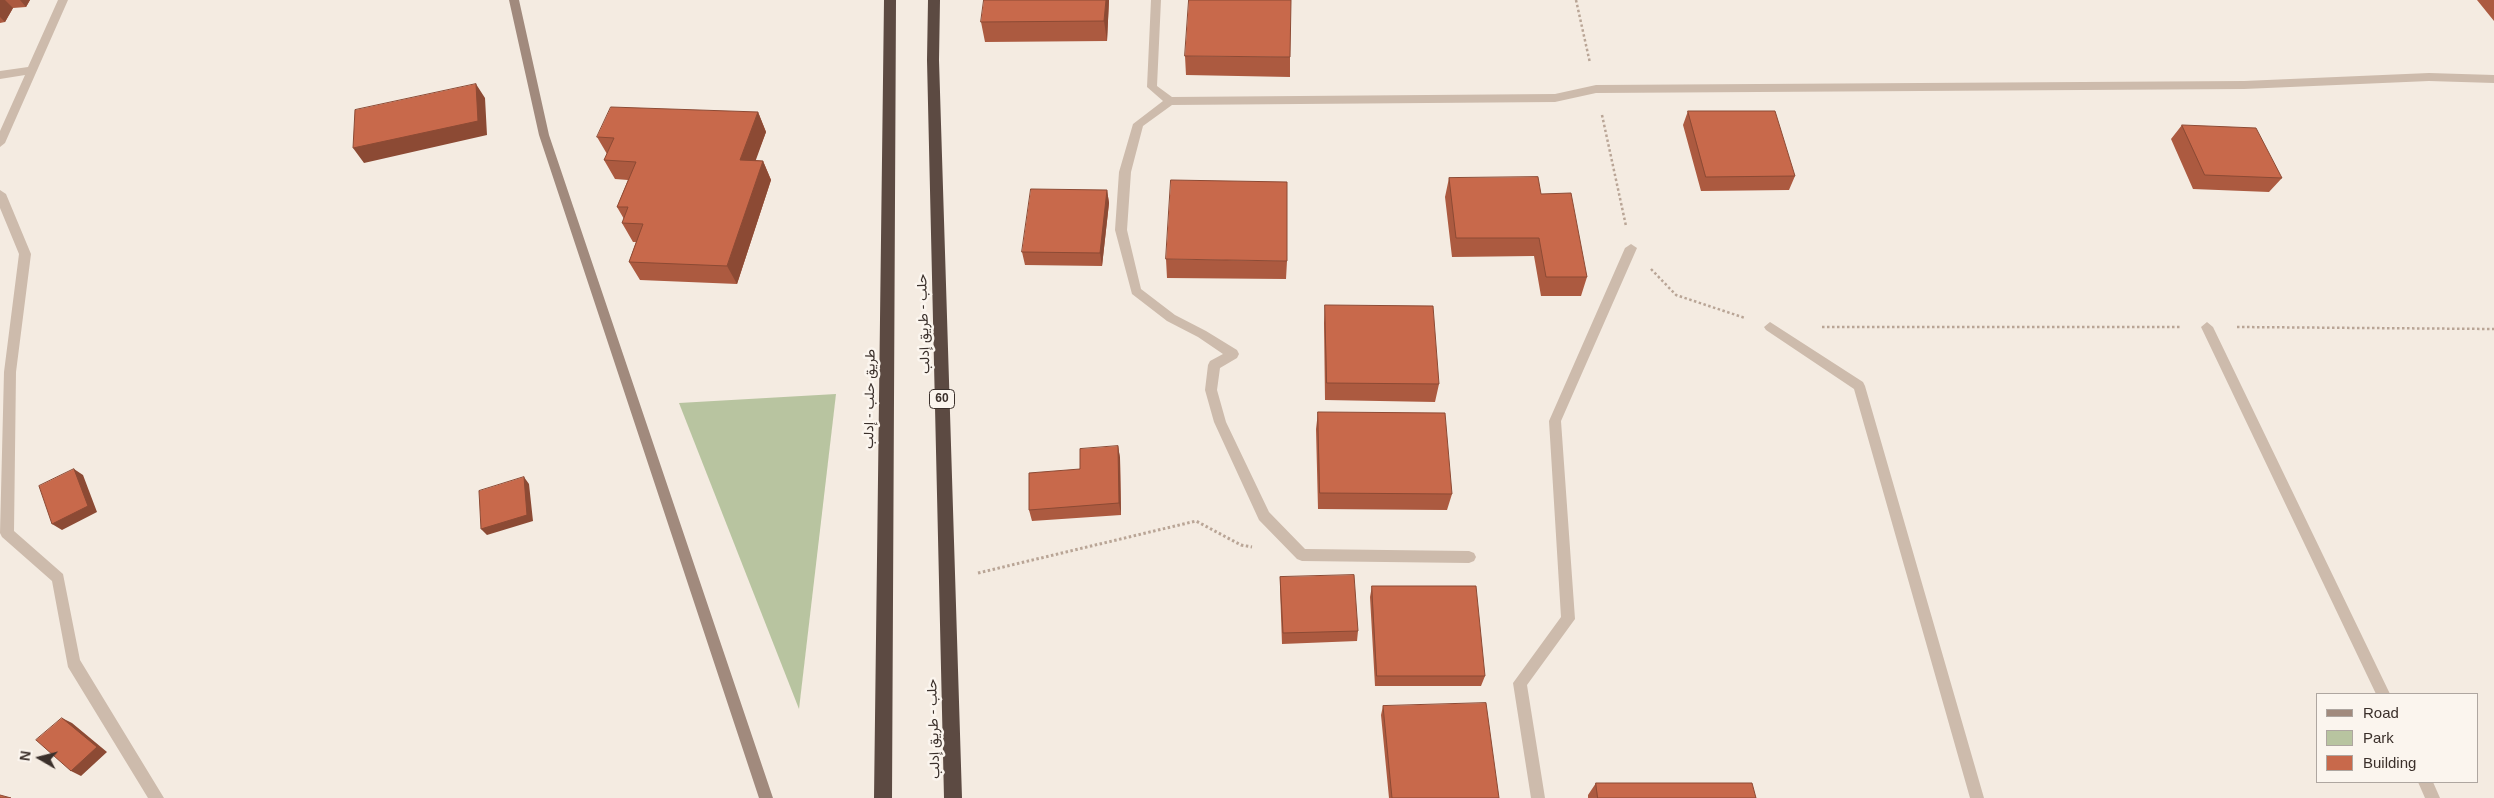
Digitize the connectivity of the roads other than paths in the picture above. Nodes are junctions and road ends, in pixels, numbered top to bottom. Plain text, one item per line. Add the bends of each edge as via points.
1 (63, 0) edge
2 (514, 0) edge
3 (890, 0) edge
4 (934, 0) edge
5 (1156, 0) edge
6 (32, 70) junction
7 (0, 74) edge
8 (2494, 79) edge
9 (1170, 101) junction
10 (0, 142) edge
11 (0, 194) edge
12 (1631, 248) road end
13 (1770, 327) road end
14 (2207, 327) road end
15 (1469, 557) dead end
16 (2383, 693) edge
17 (2426, 783) edge
18 (157, 798) edge
19 (766, 798) edge
20 (883, 798) edge
21 (952, 798) edge
22 (1538, 798) edge
23 (1978, 798) edge
24 (2433, 798) edge

1 - 6 street
2 - 19 street via 544,134
3 - 20 highway, طريق حلب - إدلب
4 - 21 highway, حلب - طريق إدلب / 60
5 - 9 street via 1152,87
6 - 7 street
6 - 10 street
8 - 9 street via 2429,77 2234,86 1596,89 1555,98
9 - 15 street via 1138,124 1125,172 1121,230 1136,291 1171,318 1232,354 1214,365 1211,390 1220,422 1264,516 1302,554
11 - 18 street via 25,254 10,372 7,533 58,578 73,662
12 - 22 street via 1555,421 1568,619 1520,683
13 - 23 street via 1859,386
14 - 16 street
17 - 24 street

